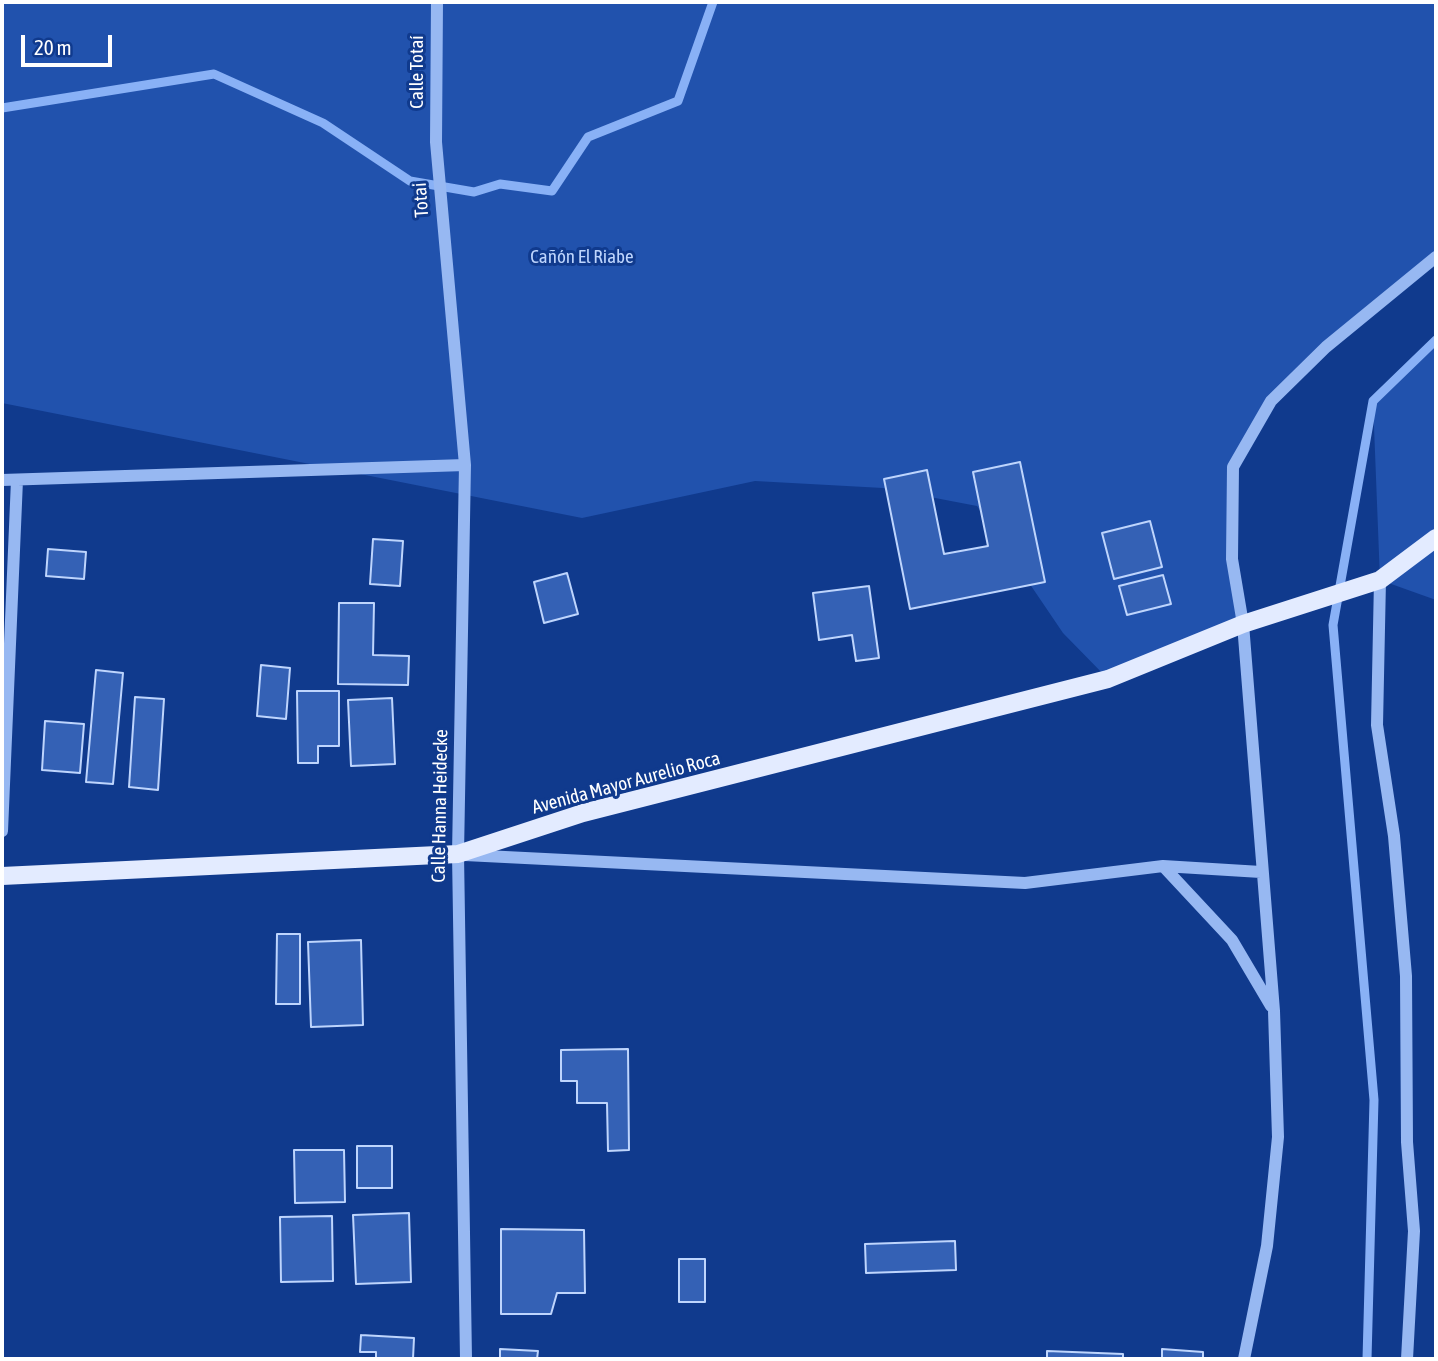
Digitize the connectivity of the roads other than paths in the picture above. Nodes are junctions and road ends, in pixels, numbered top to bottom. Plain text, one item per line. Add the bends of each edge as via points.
1 (437, 2) edge
2 (436, 142) joint
3 (444, 255) joint
4 (1436, 257) edge
5 (465, 465) junction
6 (2, 480) edge
7 (18, 480) junction
8 (1436, 538) edge
9 (1380, 580) junction
10 (1242, 624) junction
11 (2, 831) edge
12 (458, 854) junction
13 (1163, 866) junction
14 (1261, 872) junction
15 (2, 876) edge
16 (1274, 1011) junction
17 (466, 1359) edge
18 (1244, 1359) edge
19 (1407, 1359) edge

1 - 2 street, Calle Totaí
2 - 3 street, Totai
3 - 5 street, Calle Hanna Heidecke
4 - 10 street via 1326,347 1271,401 1233,467 1232,559
5 - 7 street
5 - 12 street, Calle Hanna Heidecke
6 - 7 street
7 - 11 street
8 - 9 main road, Avenida Mayor Aurelio Roca
9 - 10 main road, Avenida Mayor Aurelio Roca
9 - 19 street via 1377,725 1394,836 1406,976 1407,1142 1414,1231
10 - 12 main road, Avenida Mayor Aurelio Roca via 1108,679 583,813
10 - 14 street
12 - 13 street via 1025,883
12 - 15 main road, Avenida Mayor Aurelio Roca
12 - 17 street, Calle Hanna Heidecke
13 - 14 street
13 - 16 street via 1232,940
14 - 16 street
16 - 18 street via 1278,1137 1266,1246

